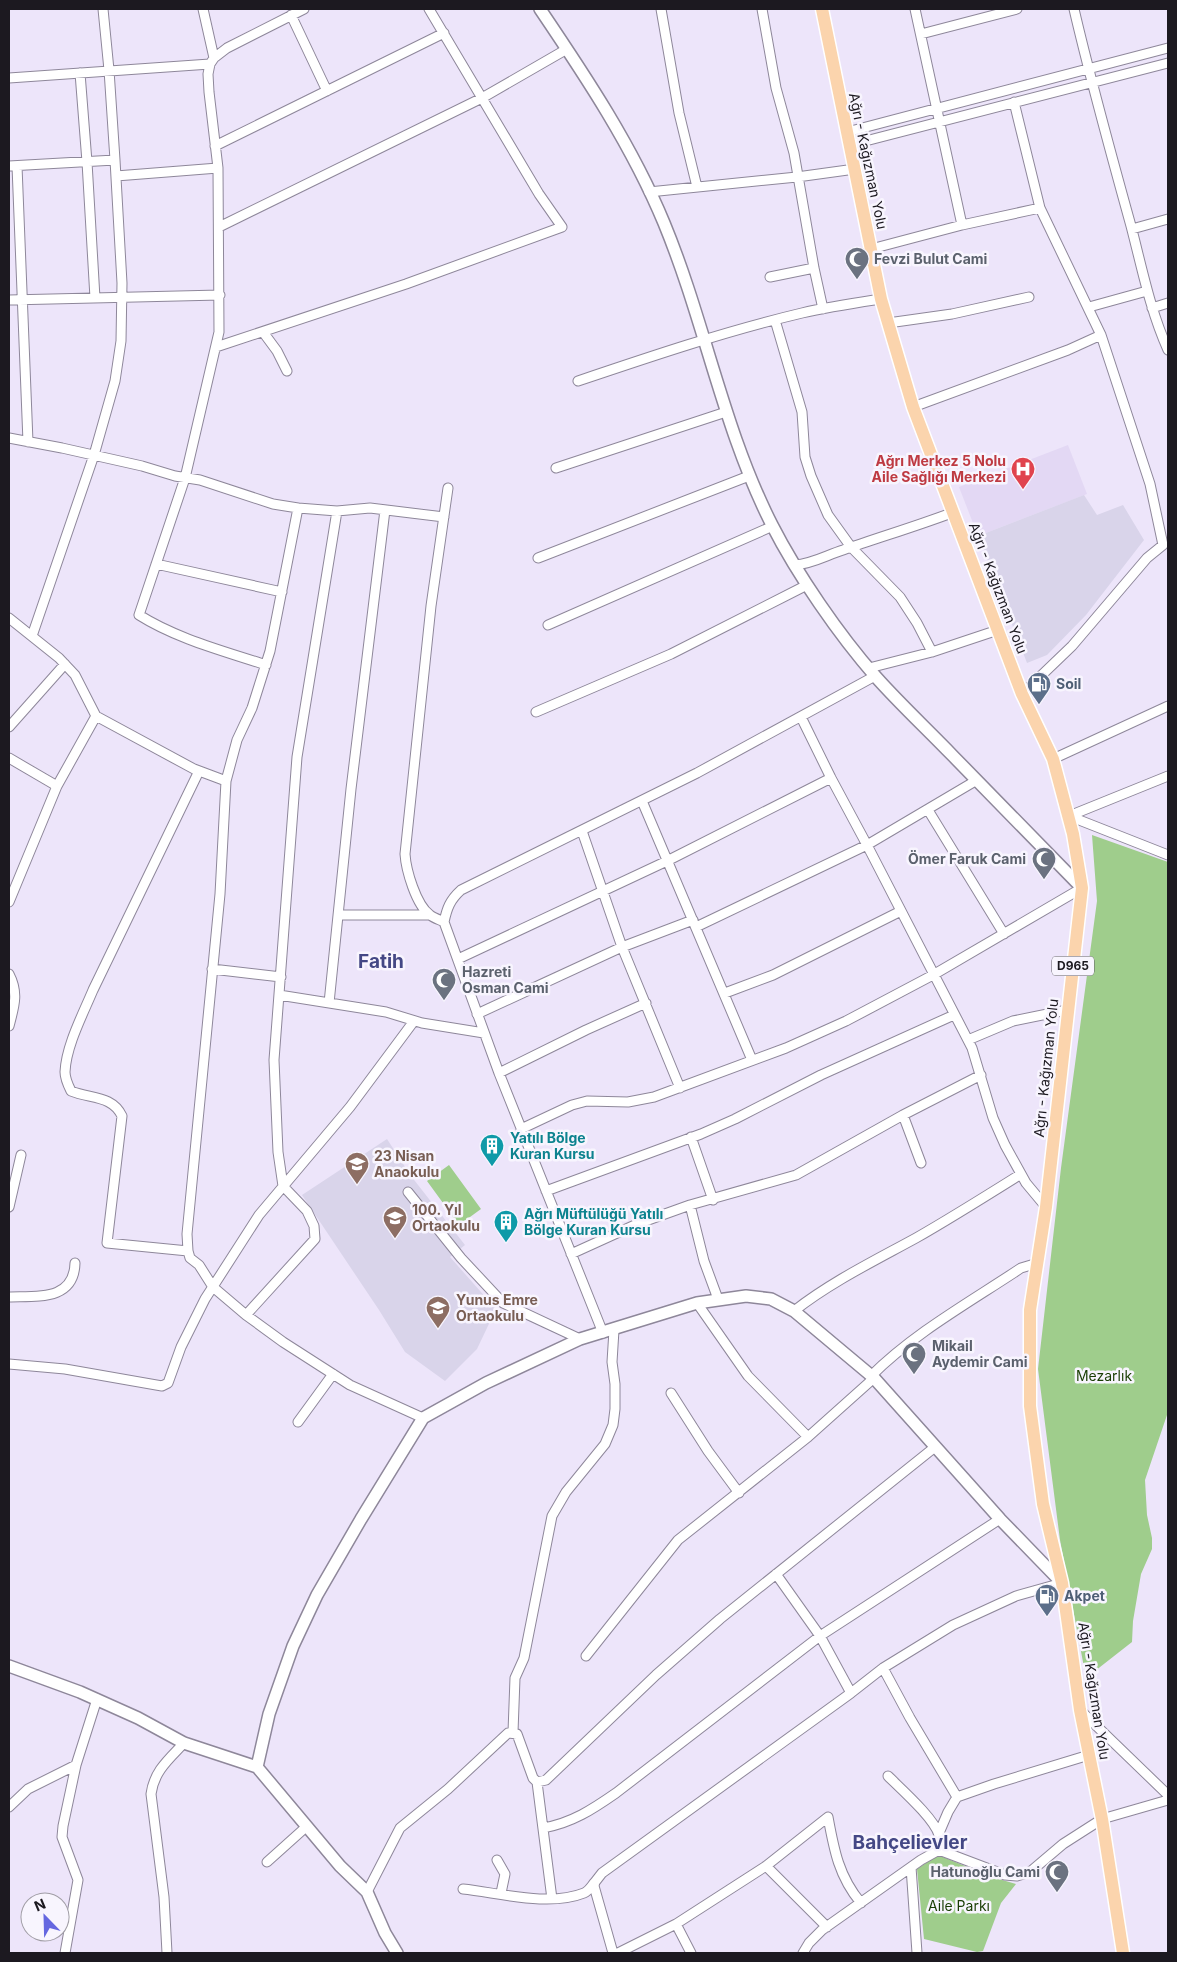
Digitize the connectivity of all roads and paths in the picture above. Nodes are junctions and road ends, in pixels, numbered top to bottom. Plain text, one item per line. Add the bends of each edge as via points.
1 (103, 9) edge
2 (203, 9) edge
3 (304, 9) edge
4 (429, 9) edge
5 (540, 9) edge
6 (661, 9) edge
7 (762, 9) edge
8 (822, 9) edge
9 (915, 9) edge
10 (974, 9) edge
11 (1017, 9) edge
12 (1074, 9) edge
13 (291, 15) junction
14 (978, 19) junction
15 (444, 33) junction
16 (921, 34) junction
17 (1168, 48) edge
18 (567, 49) junction
19 (212, 61) junction
20 (1168, 62) edge
21 (1088, 69) junction
22 (109, 70) junction
23 (80, 73) junction
24 (9, 78) edge
25 (1091, 82) junction
26 (327, 91) junction
27 (482, 98) junction
28 (1014, 102) junction
29 (937, 108) junction
30 (939, 122) junction
31 (847, 132) junction
32 (850, 145) junction
33 (215, 146) junction
34 (115, 160) junction
35 (87, 162) junction
36 (13, 166) edge
37 (218, 168) junction
38 (855, 169) junction
39 (116, 176) junction
40 (797, 177) junction
41 (697, 187) junction
42 (649, 192) junction
43 (1040, 208) junction
44 (1168, 219) edge
45 (962, 225) junction
46 (219, 227) junction
47 (1132, 229) junction
48 (871, 249) junction
49 (814, 268) junction
50 (770, 277) dead end
51 (1147, 291) junction
52 (220, 296) junction
53 (1029, 297) dead end
54 (95, 298) junction
55 (122, 298) junction
56 (881, 299) junction
57 (9, 300) edge
58 (22, 300) junction
59 (1168, 303) edge
60 (1088, 306) junction
61 (1152, 308) junction
62 (823, 309) junction
63 (775, 320) junction
64 (888, 323) junction
65 (263, 332) junction
66 (1101, 335) junction
67 (704, 339) junction
68 (216, 347) junction
69 (1168, 350) edge
70 (287, 371) dead end
71 (578, 381) dead end
72 (913, 407) junction
73 (726, 412) junction
74 (9, 438) edge
75 (28, 442) junction
76 (94, 455) junction
77 (556, 468) dead end
78 (749, 476) junction
79 (185, 478) junction
80 (448, 488) dead end
81 (298, 508) junction
82 (385, 510) junction
83 (337, 511) junction
84 (954, 512) junction
85 (444, 517) junction
86 (772, 526) junction
87 (1166, 544) edge
88 (850, 547) junction
89 (538, 558) dead end
90 (156, 564) junction
91 (795, 564) junction
92 (807, 585) junction
93 (282, 592) junction
94 (9, 618) edge
95 (548, 625) dead end
96 (998, 630) junction
97 (32, 636) junction
98 (932, 652) junction
99 (65, 664) junction
100 (266, 665) junction
101 (872, 672) junction
102 (1022, 694) junction
103 (1168, 706) edge
104 (536, 712) dead end
105 (96, 716) junction
106 (801, 717) junction
107 (9, 727) edge
108 (9, 758) edge
109 (1053, 759) junction
110 (199, 771) junction
111 (1168, 776) edge
112 (831, 778) junction
113 (977, 780) junction
114 (226, 782) junction
115 (57, 786) junction
116 (642, 801) junction
117 (928, 810) junction
118 (1069, 816) junction
119 (582, 831) junction
120 (867, 845) junction
121 (1168, 855) edge
122 (667, 862) junction
123 (11, 888) edge
124 (1082, 888) junction
125 (602, 892) junction
126 (9, 902) edge
127 (901, 912) junction
128 (338, 914) junction
129 (429, 915) junction
130 (444, 922) junction
131 (695, 924) junction
132 (1004, 934) junction
133 (622, 948) junction
134 (458, 959) junction
135 (212, 969) junction
136 (9, 974) edge
137 (934, 975) junction
138 (281, 977) junction
139 (725, 993) junction
140 (280, 995) junction
141 (329, 1003) junction
142 (646, 1003) junction
143 (1067, 1010) junction
144 (477, 1014) junction
145 (954, 1015) junction
146 (414, 1020) junction
147 (9, 1026) edge
148 (484, 1033) junction
149 (968, 1040) junction
150 (752, 1060) junction
151 (499, 1073) junction
152 (980, 1075) junction
153 (680, 1088) junction
154 (903, 1115) junction
155 (521, 1129) junction
156 (691, 1137) junction
157 (21, 1155) dead end
158 (921, 1163) dead end
159 (1021, 1174) junction
160 (283, 1186) junction
161 (546, 1190) junction
162 (408, 1192) dead end
163 (713, 1200) junction
164 (690, 1205) junction
165 (9, 1207) edge
166 (1046, 1207) junction
167 (188, 1251) junction
168 (571, 1254) junction
169 (75, 1263) dead end
170 (1037, 1265) junction
171 (213, 1287) junction
172 (9, 1297) edge
173 (718, 1299) junction
174 (697, 1304) junction
175 (794, 1311) junction
176 (246, 1315) junction
177 (614, 1330) junction
178 (603, 1333) junction
179 (580, 1339) junction
180 (9, 1364) edge
181 (333, 1374) junction
182 (872, 1377) junction
183 (671, 1394) dead end
184 (423, 1418) junction
185 (298, 1422) dead end
186 (808, 1437) junction
187 (935, 1447) junction
188 (739, 1492) junction
189 (1000, 1519) junction
190 (776, 1574) junction
191 (1062, 1583) junction
192 (820, 1636) junction
193 (586, 1656) dead end
194 (9, 1666) edge
195 (883, 1668) junction
196 (851, 1693) junction
197 (97, 1699) junction
198 (1080, 1710) junction
199 (513, 1732) junction
200 (184, 1743) junction
201 (1089, 1755) junction
202 (76, 1765) junction
203 (257, 1767) junction
204 (888, 1776) dead end
205 (537, 1782) junction
206 (1168, 1795) edge
207 (957, 1797) junction
208 (1168, 1800) edge
209 (9, 1807) edge
210 (1102, 1819) junction
211 (306, 1828) junction
212 (543, 1828) junction
213 (939, 1833) junction
214 (939, 1850) junction
215 (497, 1860) dead end
216 (267, 1862) dead end
217 (766, 1866) junction
218 (911, 1867) junction
219 (595, 1882) junction
220 (463, 1889) dead end
221 (367, 1892) junction
222 (501, 1893) junction
223 (552, 1899) junction
224 (861, 1902) junction
225 (676, 1924) junction
226 (827, 1927) junction
227 (65, 1953) edge
228 (167, 1953) edge
229 (397, 1953) edge
230 (613, 1953) edge
231 (618, 1953) edge
232 (691, 1953) edge
233 (803, 1953) edge
234 (917, 1953) edge
235 (1123, 1953) edge

1 - 22 street
2 - 19 street
3 - 13 street
4 - 15 street
5 - 18 street
6 - 41 street via 679,113
7 - 40 street
8 - 31 main road, Ağrı - Kağızman Yolu / D965
9 - 16 street
10 - 14 street
11 - 14 street
12 - 21 street
13 - 19 street via 227,48
13 - 26 street
14 - 16 street
15 - 26 street
15 - 27 street
16 - 29 street
17 - 21 street
18 - 27 street
18 - 42 street via 600,100
19 - 22 street
19 - 33 street via 208,74
20 - 25 street
21 - 25 street
21 - 29 street
22 - 23 street
22 - 34 street
23 - 24 street
23 - 35 street
25 - 28 street
25 - 47 street
26 - 33 street
27 - 46 street
27 - 65 street via 562,227
28 - 30 street
28 - 43 street
29 - 30 street
29 - 31 street
30 - 32 street
30 - 45 street
31 - 32 main road, Ağrı - Kağızman Yolu / D965
32 - 38 main road, Ağrı - Kağızman Yolu / D965
33 - 37 street
34 - 35 street
34 - 39 street
35 - 36 street
35 - 54 street
36 - 58 street
37 - 39 street
37 - 46 street
38 - 40 street
38 - 48 main road, Ağrı - Kağızman Yolu / D965
39 - 55 street
40 - 41 street
40 - 49 street
41 - 42 street
42 - 67 street via 667,232
43 - 45 street
43 - 60 street
44 - 47 street
45 - 48 street
46 - 52 street
47 - 51 street
48 - 56 main road, Ağrı - Kağızman Yolu / D965
49 - 50 street
49 - 62 street
51 - 60 street
51 - 61 street
52 - 55 street
52 - 68 street
53 - 64 street via 952,314
54 - 55 street
54 - 58 street
55 - 76 street via 119,361
56 - 62 street
56 - 64 main road, Ağrı - Kağızman Yolu / D965
57 - 58 street
58 - 75 street
59 - 61 street
60 - 66 street
61 - 69 street
62 - 63 street
63 - 67 street
63 - 88 street via 802,412 805,457 811,476 828,515
64 - 72 main road, Ağrı - Kağızman Yolu / D965
65 - 68 street
65 - 70 street
66 - 72 street
66 - 87 street via 1150,484
67 - 71 street
67 - 73 street
68 - 79 street
72 - 84 main road, Ağrı - Kağızman Yolu / D965
73 - 77 street
73 - 78 street
74 - 75 street
75 - 76 street
76 - 79 street
76 - 97 street
78 - 86 street
78 - 89 street
79 - 81 street via 273,504
79 - 90 street
80 - 85 street
81 - 83 street
81 - 93 street
82 - 83 street
82 - 85 street
82 - 128 street
83 - 138 street via 297,757
84 - 88 street
84 - 96 main road, Ağrı - Kağızman Yolu / D965
85 - 129 street via 405,854 406,869 415,892
86 - 91 street
86 - 95 street
87 - 102 street via 1147,558 1072,646
88 - 91 street via 805,564
88 - 98 street via 900,597
90 - 93 street
90 - 100 street via 139,615 198,642
91 - 92 street
92 - 101 street
92 - 104 street via 671,654
93 - 100 street
94 - 97 street
96 - 98 street
96 - 102 main road, Ağrı - Kağızman Yolu / D965
97 - 99 street
98 - 101 street
99 - 105 street via 75,675
99 - 107 street
100 - 114 street via 237,740
101 - 106 street
101 - 113 street
102 - 109 main road, Ağrı - Kağızman Yolu / D965
103 - 109 street
105 - 110 street
105 - 115 street
106 - 112 street
106 - 116 street
108 - 115 street
109 - 118 main road, Ağrı - Kağızman Yolu / D965
110 - 114 street
110 - 167 street via 93,990 78,1024 65,1074 71,1091 111,1102 122,1116 107,1243
111 - 118 street
112 - 120 street
112 - 122 street
113 - 117 street
113 - 124 street
114 - 135 street
115 - 123 street
116 - 119 street
116 - 122 street
117 - 120 street
117 - 132 street
118 - 121 street
118 - 124 main road, Ağrı - Kağızman Yolu / D965
119 - 125 street
119 - 130 street via 461,890 452,898
120 - 127 street
120 - 131 street
122 - 125 street
122 - 131 street
123 - 126 street
124 - 132 street
124 - 143 main road, Ağrı - Kağızman Yolu / D965
125 - 133 street
125 - 134 street
127 - 137 street
127 - 139 street via 773,975
128 - 129 street
128 - 141 street
129 - 130 street
130 - 134 street
131 - 133 street
131 - 139 street
132 - 137 street
133 - 142 street
133 - 144 street
134 - 144 street
135 - 138 street
135 - 167 street
136 - 147 street via 16,996
137 - 145 street
137 - 150 street via 846,1021
138 - 140 street
139 - 150 street
140 - 141 street
140 - 160 street via 274,1060 278,1152
141 - 146 street
142 - 151 street
142 - 153 street
143 - 149 street via 1013,1021
143 - 166 main road, Ağrı - Kağızman Yolu / D965
144 - 148 street
145 - 149 street
145 - 156 street
146 - 148 street
146 - 160 street via 350,1107
148 - 151 street
149 - 152 street
150 - 153 street
151 - 155 street
152 - 154 street
152 - 159 street via 993,1118
153 - 155 street via 628,1102 594,1101 572,1105
154 - 158 street
154 - 163 street via 796,1175
155 - 161 street
156 - 161 street
156 - 163 street
157 - 165 street
159 - 166 street
159 - 175 street
160 - 171 street via 259,1215
160 - 176 street via 307,1211 314,1226 315,1239
161 - 168 street
162 - 179 street via 461,1258 503,1302
163 - 164 street
164 - 168 street via 636,1224
164 - 173 street via 704,1261
166 - 170 main road, Ağrı - Kağızman Yolu / D965
167 - 171 street
168 - 178 street
169 - 172 street via 67,1287 47,1294
170 - 182 street via 1026,1266 1013,1273 908,1344
170 - 191 main road, Ağrı - Kağızman Yolu / D965 via 1030,1310 1030,1406 1043,1504
171 - 176 street
171 - 180 street via 188,1331 168,1383 162,1386 65,1369
173 - 174 street
173 - 175 street via 746,1296 771,1299
174 - 177 street
174 - 186 street via 748,1376
175 - 182 street
176 - 181 street
177 - 178 street
177 - 199 street via 612,1362 616,1408 613,1425 605,1444 566,1492 552,1516 524,1658 515,1678
178 - 179 street
179 - 184 street via 486,1383
181 - 184 street
181 - 185 street
182 - 186 street
182 - 187 street
183 - 188 street
184 - 203 street via 309,1612 268,1714
186 - 188 street
187 - 189 street
187 - 190 street
188 - 193 street via 678,1540
189 - 191 street
189 - 192 street
190 - 192 street
190 - 205 street via 662,1670 551,1776
191 - 195 street via 1016,1596 953,1625
191 - 198 main road, Ağrı - Kağızman Yolu / D965
192 - 196 street
192 - 212 street via 616,1793 578,1818
194 - 197 street
195 - 196 street
195 - 207 street
196 - 219 street via 602,1873
197 - 200 street
197 - 202 street
198 - 201 main road, Ağrı - Kağızman Yolu / D965
198 - 206 street
199 - 205 street via 517,1734 528,1768
199 - 221 street via 400,1828
200 - 203 street
200 - 228 street via 153,1780 151,1794 164,1897
201 - 207 street
201 - 210 main road, Ağrı - Kağızman Yolu / D965
202 - 209 street via 28,1789
202 - 227 street via 62,1837 78,1880
203 - 211 street
204 - 213 street
205 - 212 street
207 - 213 street
208 - 210 street
210 - 214 street via 1063,1844 1030,1872 1016,1876 1005,1875
210 - 235 main road, Ağrı - Kağızman Yolu / D965
211 - 216 street
211 - 221 street
212 - 223 street
213 - 214 street
214 - 218 street
215 - 222 street via 504,1874
217 - 224 street via 828,1817 838,1867
217 - 225 street
217 - 226 street
218 - 224 street
218 - 234 street
219 - 223 street via 586,1892
219 - 230 street
220 - 222 street
221 - 229 street
222 - 223 street
224 - 226 street
225 - 231 street
225 - 232 street
226 - 233 street

